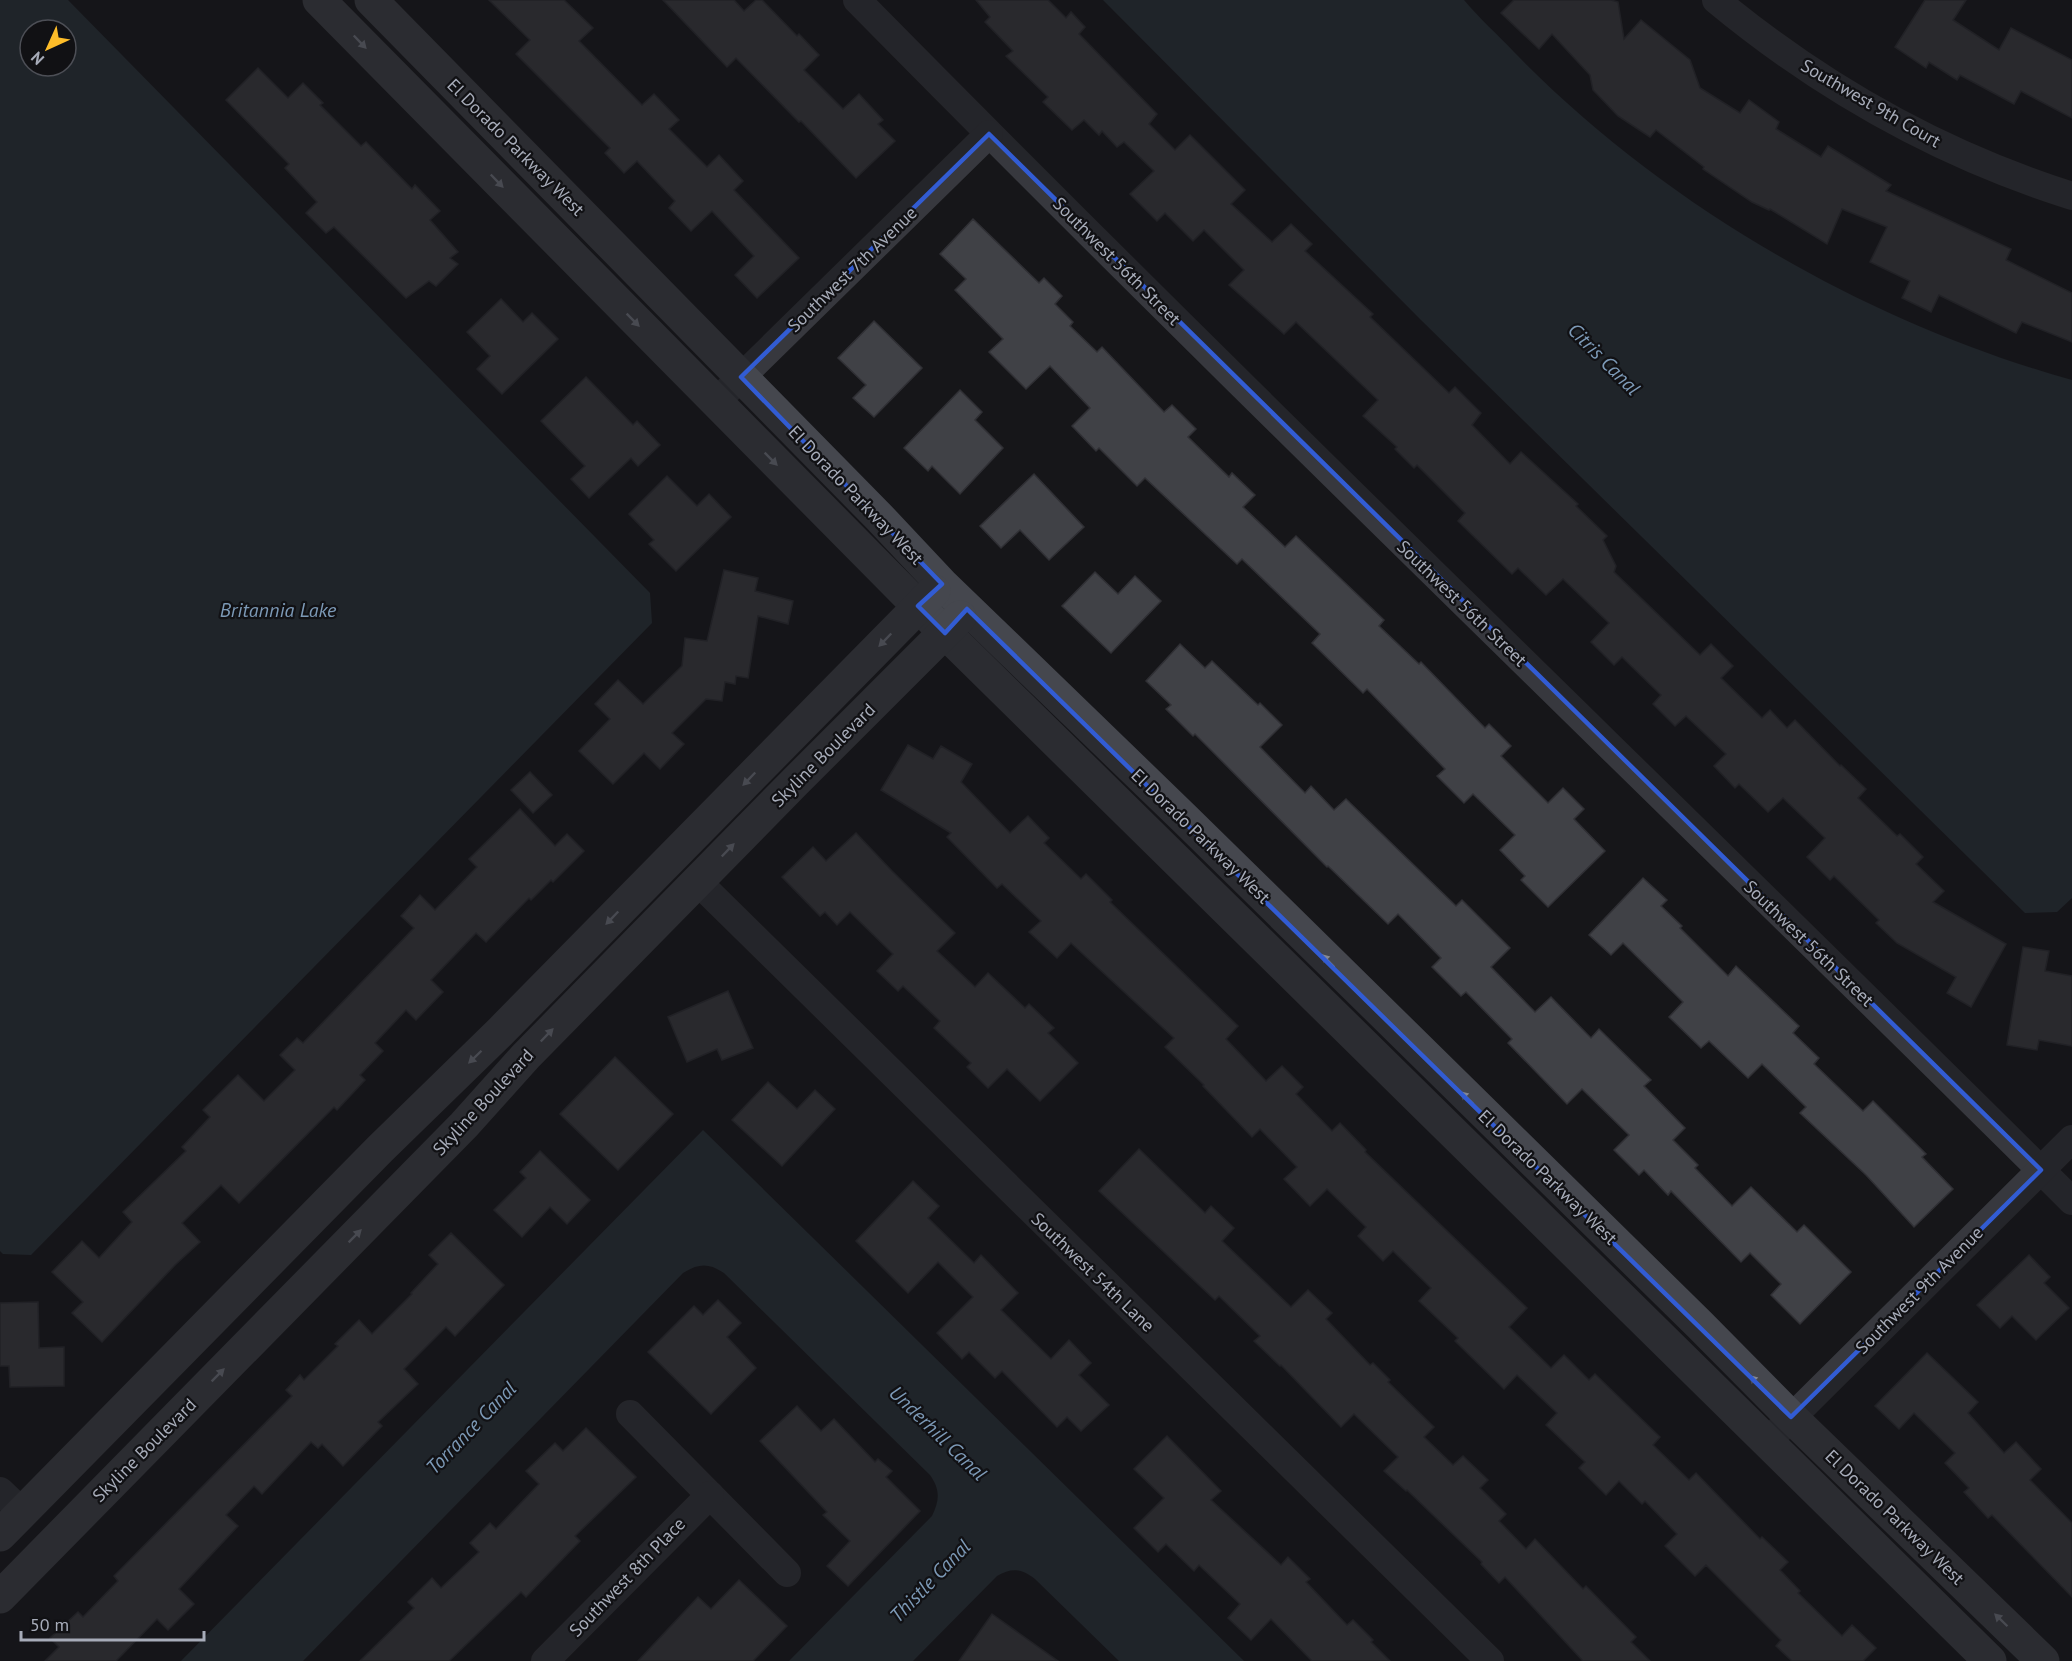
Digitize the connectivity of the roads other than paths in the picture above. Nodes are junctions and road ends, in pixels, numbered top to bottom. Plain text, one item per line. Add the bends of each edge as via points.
1 (319, 0) edge
2 (371, 0) edge
3 (857, 0) edge
4 (1716, 0) edge
5 (990, 134) junction
6 (2072, 196) edge
7 (741, 377) junction
8 (716, 403) junction
9 (942, 584) junction
10 (918, 606) junction
11 (967, 609) junction
12 (945, 633) junction
13 (672, 856) junction
14 (697, 881) junction
15 (2072, 1139) edge
16 (2041, 1170) junction
17 (2072, 1201) edge
18 (630, 1414) dead end
19 (1791, 1417) junction
20 (1767, 1442) junction
21 (710, 1495) junction
22 (7, 1513) edge
23 (51, 1545) junction
24 (787, 1573) dead end
25 (0, 1597) edge
26 (545, 1661) edge
27 (1490, 1661) edge
28 (1990, 1661) edge
29 (2043, 1661) edge

1 -> 8 street, El Dorado Parkway West
2 - 7 street, El Dorado Parkway West
3 - 5 street, Southwest 56th Street
4 - 6 street, Southwest 9th Court via 1839,89 1922,135 2030,183
5 - 7 street, Southwest 7th Avenue
5 - 16 street, Southwest 56th Street via 1409,552
7 - 8 street, Southwest 7th Avenue
7 - 9 street, El Dorado Parkway West
8 -> 10 street, El Dorado Parkway West
9 - 10 street, Skyline Boulevard
9 - 11 street, El Dorado Parkway West
10 - 12 street, El Dorado Parkway West
10 -> 13 street, Skyline Boulevard
11 - 12 street, Skyline Boulevard
19 -> 11 street, El Dorado Parkway West
14 -> 12 street, Skyline Boulevard
12 - 20 street, El Dorado Parkway West
13 - 14 street
13 -> 22 street, Skyline Boulevard via 501,1031
23 -> 14 street, Skyline Boulevard via 464,1125
14 - 27 street, Southwest 54th Lane
15 - 16 street, Southwest 9th Avenue
16 - 17 street, Southwest 56th Street
16 - 19 street, Southwest 9th Avenue
18 - 21 street
19 - 20 street, Southwest 9th Avenue
29 -> 19 street, El Dorado Parkway West
20 - 28 street, El Dorado Parkway West
21 - 24 street
21 - 26 street, Southwest 8th Place
22 - 23 street
23 - 25 street, Skyline Boulevard

